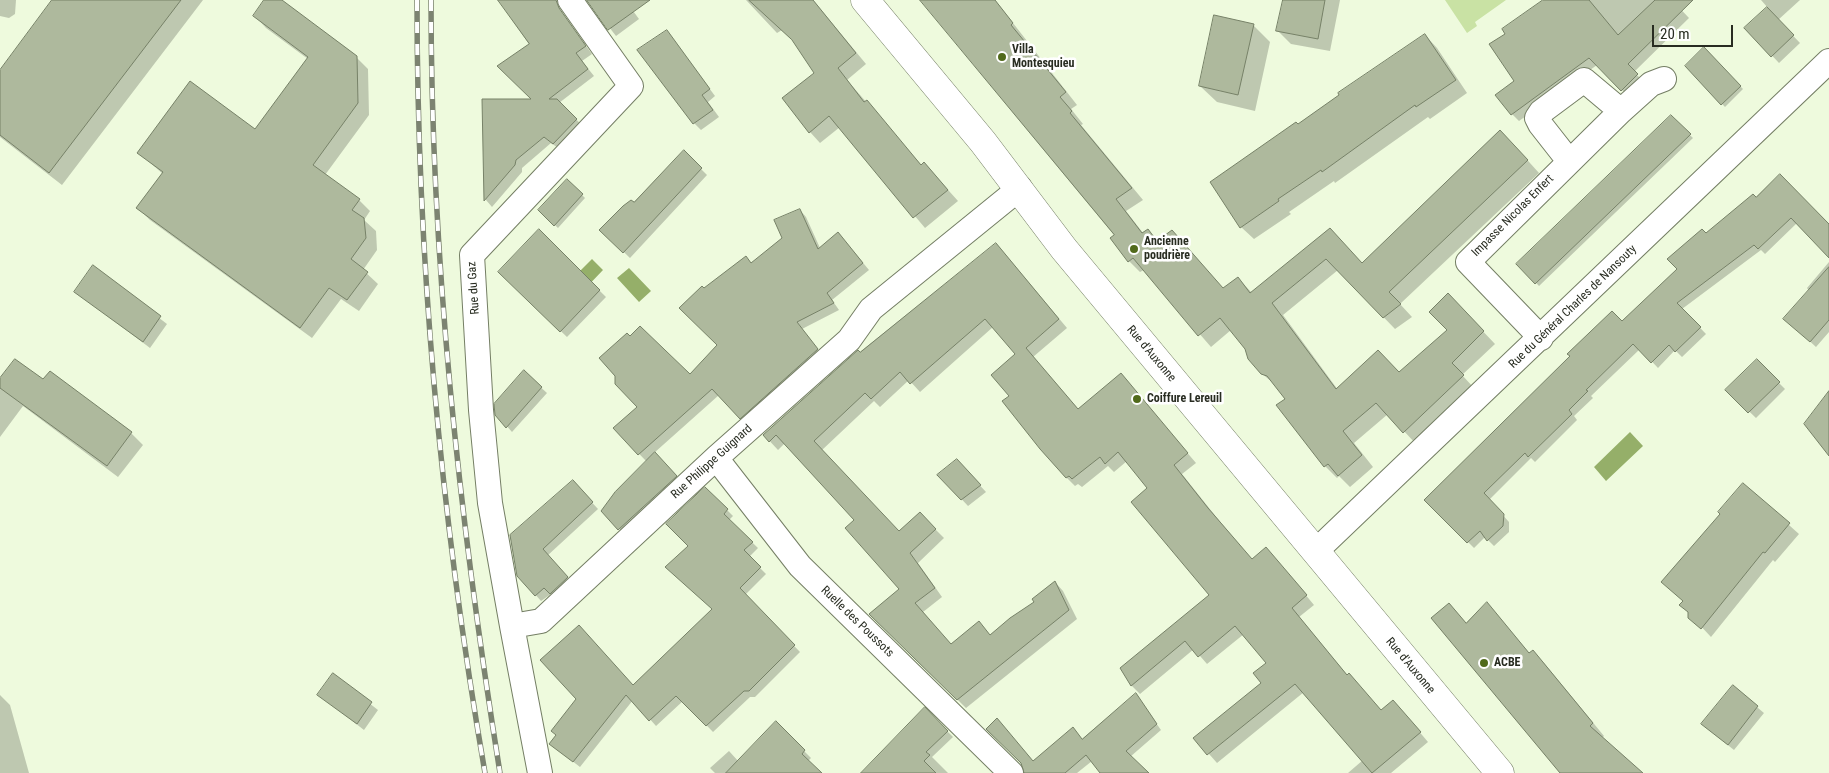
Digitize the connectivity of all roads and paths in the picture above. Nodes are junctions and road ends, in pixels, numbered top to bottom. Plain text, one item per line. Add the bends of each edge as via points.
1 (570, 0) edge
2 (865, 0) edge
3 (1829, 61) edge
4 (1664, 79) dead end
5 (1621, 111) junction
6 (1569, 161) junction
7 (1020, 188) junction
8 (1541, 338) junction
9 (716, 458) junction
10 (1315, 552) junction
11 (512, 626) junction
12 (540, 773) edge
13 (1011, 773) edge
14 (1500, 773) edge

1 - 11 street, Rue du Gaz via 631,86 472,255 490,503
2 - 7 main road, Rue d'Auxonne
3 - 8 street, Rue du Général Charles de Nansouty
4 - 5 street, Impasse Nicolas Enfert via 1651,84
5 - 6 street, Impasse Nicolas Enfert
5 - 6 street via 1584,80 1541,112 1537,118 1540,124
6 - 8 street, Impasse Nicolas Enfert via 1468,262
7 - 9 street, Rue Philippe Guignard via 871,309 849,340
7 - 10 main road, Rue d'Auxonne via 1064,248
8 - 10 street, Rue du Général Charles de Nansouty
9 - 11 street, Rue Philippe Guignard via 541,621
9 - 13 street, Ruelle des Poussots via 800,566
10 - 14 main road, Rue d'Auxonne
11 - 12 street

